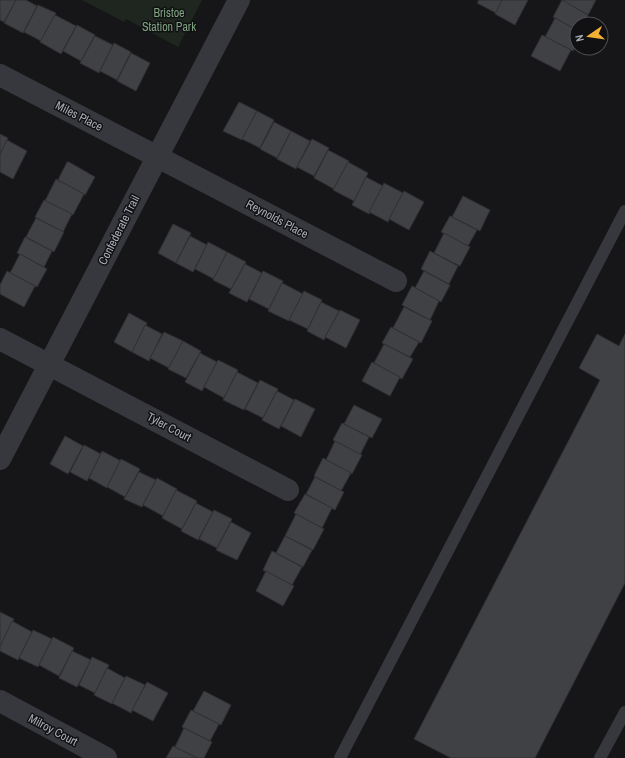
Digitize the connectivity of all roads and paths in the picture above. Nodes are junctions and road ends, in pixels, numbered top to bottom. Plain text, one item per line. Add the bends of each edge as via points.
1 (239, 0) edge
2 (0, 75) edge
3 (158, 156) junction
4 (625, 211) edge
5 (396, 281) dead end
6 (0, 339) edge
7 (50, 364) junction
8 (0, 459) edge
9 (288, 490) dead end
10 (0, 701) edge
11 (625, 712) edge
12 (106, 758) edge
13 (340, 758) edge
14 (600, 758) edge

1 - 3 street, Confederate Trail
2 - 3 street, Miles Place
3 - 5 street, Reynolds Place
3 - 7 street, Confederate Trail
4 - 13 lane
6 - 7 street, Tyler Court
7 - 8 street, Confederate Trail
7 - 9 street, Tyler Court
10 - 12 street, Milroy Court
11 - 14 lane

